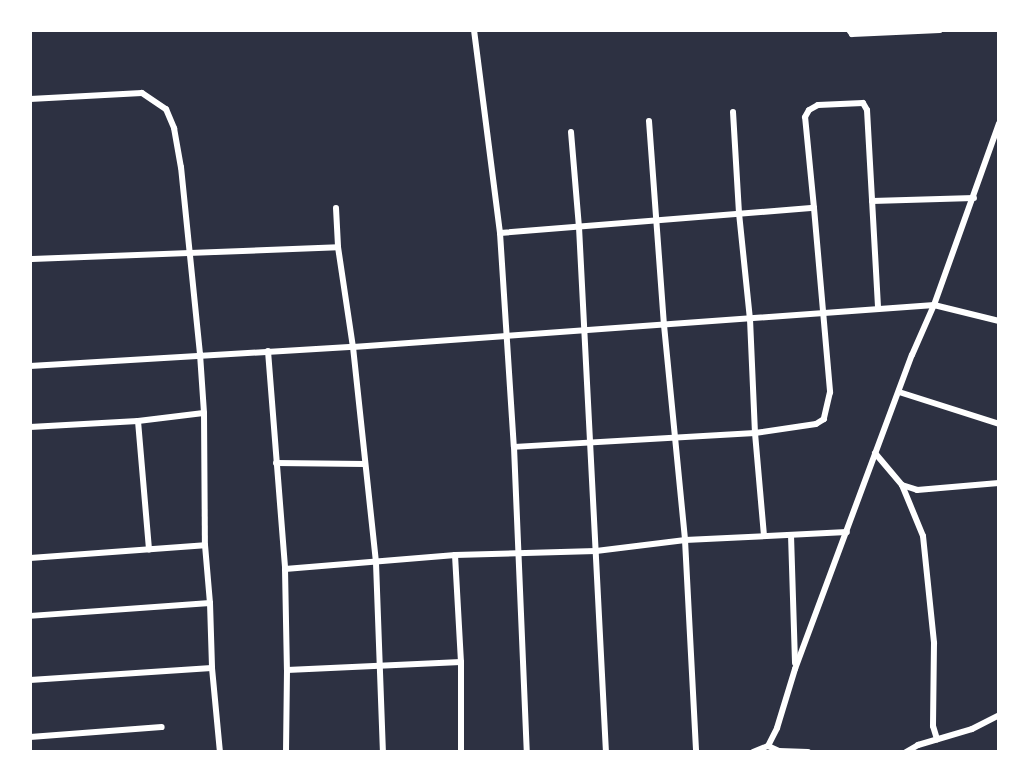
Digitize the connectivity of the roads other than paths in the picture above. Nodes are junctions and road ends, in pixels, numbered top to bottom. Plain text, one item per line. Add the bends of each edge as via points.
1 (474, 30) edge
2 (849, 30) edge
3 (940, 30) edge
4 (30, 99) edge
5 (733, 112) dead end
6 (649, 122) dead end
7 (999, 123) edge
8 (571, 132) dead end
9 (996, 137) edge
10 (974, 198) junction
11 (872, 201) junction
12 (336, 208) dead end
13 (814, 208) junction
14 (739, 213) junction
15 (655, 218) junction
16 (579, 227) junction
17 (500, 233) junction
18 (338, 247) junction
19 (191, 253) junction
20 (32, 259) dead end
21 (934, 305) junction
22 (878, 307) junction
23 (824, 312) junction
24 (750, 319) junction
25 (999, 321) edge
26 (664, 325) junction
27 (585, 329) junction
28 (506, 335) junction
29 (353, 347) junction
30 (268, 351) junction
31 (200, 354) junction
32 (30, 366) edge
33 (899, 392) junction
34 (204, 414) junction
35 (138, 421) junction
36 (999, 424) edge
37 (30, 427) edge
38 (755, 433) junction
39 (677, 437) junction
40 (590, 444) junction
41 (514, 447) junction
42 (876, 453) junction
43 (276, 463) junction
44 (365, 464) junction
45 (999, 483) edge
46 (902, 485) junction
47 (847, 532) junction
48 (791, 535) junction
49 (764, 536) junction
50 (685, 540) junction
51 (205, 545) junction
52 (149, 550) junction
53 (596, 551) junction
54 (519, 553) junction
55 (455, 555) junction
56 (30, 558) edge
57 (376, 563) junction
58 (285, 569) junction
59 (210, 603) junction
60 (30, 616) edge
61 (462, 662) junction
62 (381, 666) junction
63 (212, 668) junction
64 (795, 669) junction
65 (288, 670) junction
66 (30, 680) edge
67 (999, 715) edge
68 (162, 727) dead end
69 (30, 737) edge
70 (937, 739) junction
71 (768, 746) junction
72 (220, 752) edge
73 (286, 752) edge
74 (383, 752) edge
75 (461, 752) edge
76 (527, 752) edge
77 (606, 752) edge
78 (696, 752) edge
79 (753, 752) edge
80 (808, 752) edge
81 (906, 752) edge

1 - 17 street
2 - 3 street via 852,34
4 - 19 street via 142,93 166,109 181,167
5 - 14 street
6 - 15 street
7 - 9 street
8 - 16 street
9 - 10 street
10 - 11 street
10 - 21 street
11 - 13 street via 867,110 863,103 855,102 818,105 805,117
11 - 22 street
12 - 18 street
13 - 14 street
13 - 23 street
14 - 15 street
14 - 24 street
15 - 16 street
15 - 26 street
16 - 17 street
16 - 27 street
17 - 28 street
18 - 19 street
18 - 29 street
19 - 20 street
19 - 31 street
21 - 22 street
21 - 25 street
21 - 33 street
22 - 23 street
23 - 24 street
23 - 38 street via 831,392 824,419 816,424
24 - 26 street
24 - 38 street
26 - 27 street
26 - 39 street
27 - 28 street
27 - 40 street
28 - 29 street
28 - 41 street
29 - 30 street
29 - 44 street
30 - 31 street
30 - 43 street
31 - 32 street
31 - 34 street
33 - 36 street
33 - 42 street
34 - 35 street
34 - 51 street
35 - 37 street
35 - 52 street
38 - 39 street
38 - 49 street
39 - 40 street
39 - 50 street
40 - 41 street
40 - 53 street
41 - 54 street
42 - 46 street
42 - 47 street
43 - 44 street
43 - 58 street
44 - 57 street
45 - 46 street via 917,490
46 - 70 street via 923,536 934,643 933,726
47 - 48 street
47 - 64 street
48 - 49 street
48 - 64 street
49 - 50 street
50 - 53 street
50 - 78 street
51 - 52 street
51 - 59 street
52 - 56 street
53 - 54 street
53 - 77 street
54 - 55 street
54 - 76 street
55 - 57 street
55 - 61 street
57 - 58 street
57 - 62 street
58 - 65 street
59 - 60 street
59 - 63 street
61 - 62 street
61 - 75 street
62 - 65 street
62 - 74 street
63 - 66 street
63 - 72 street
64 - 71 street
65 - 73 street
67 - 70 street via 972,729
68 - 69 street
70 - 81 street
71 - 79 street
71 - 80 street via 779,751

